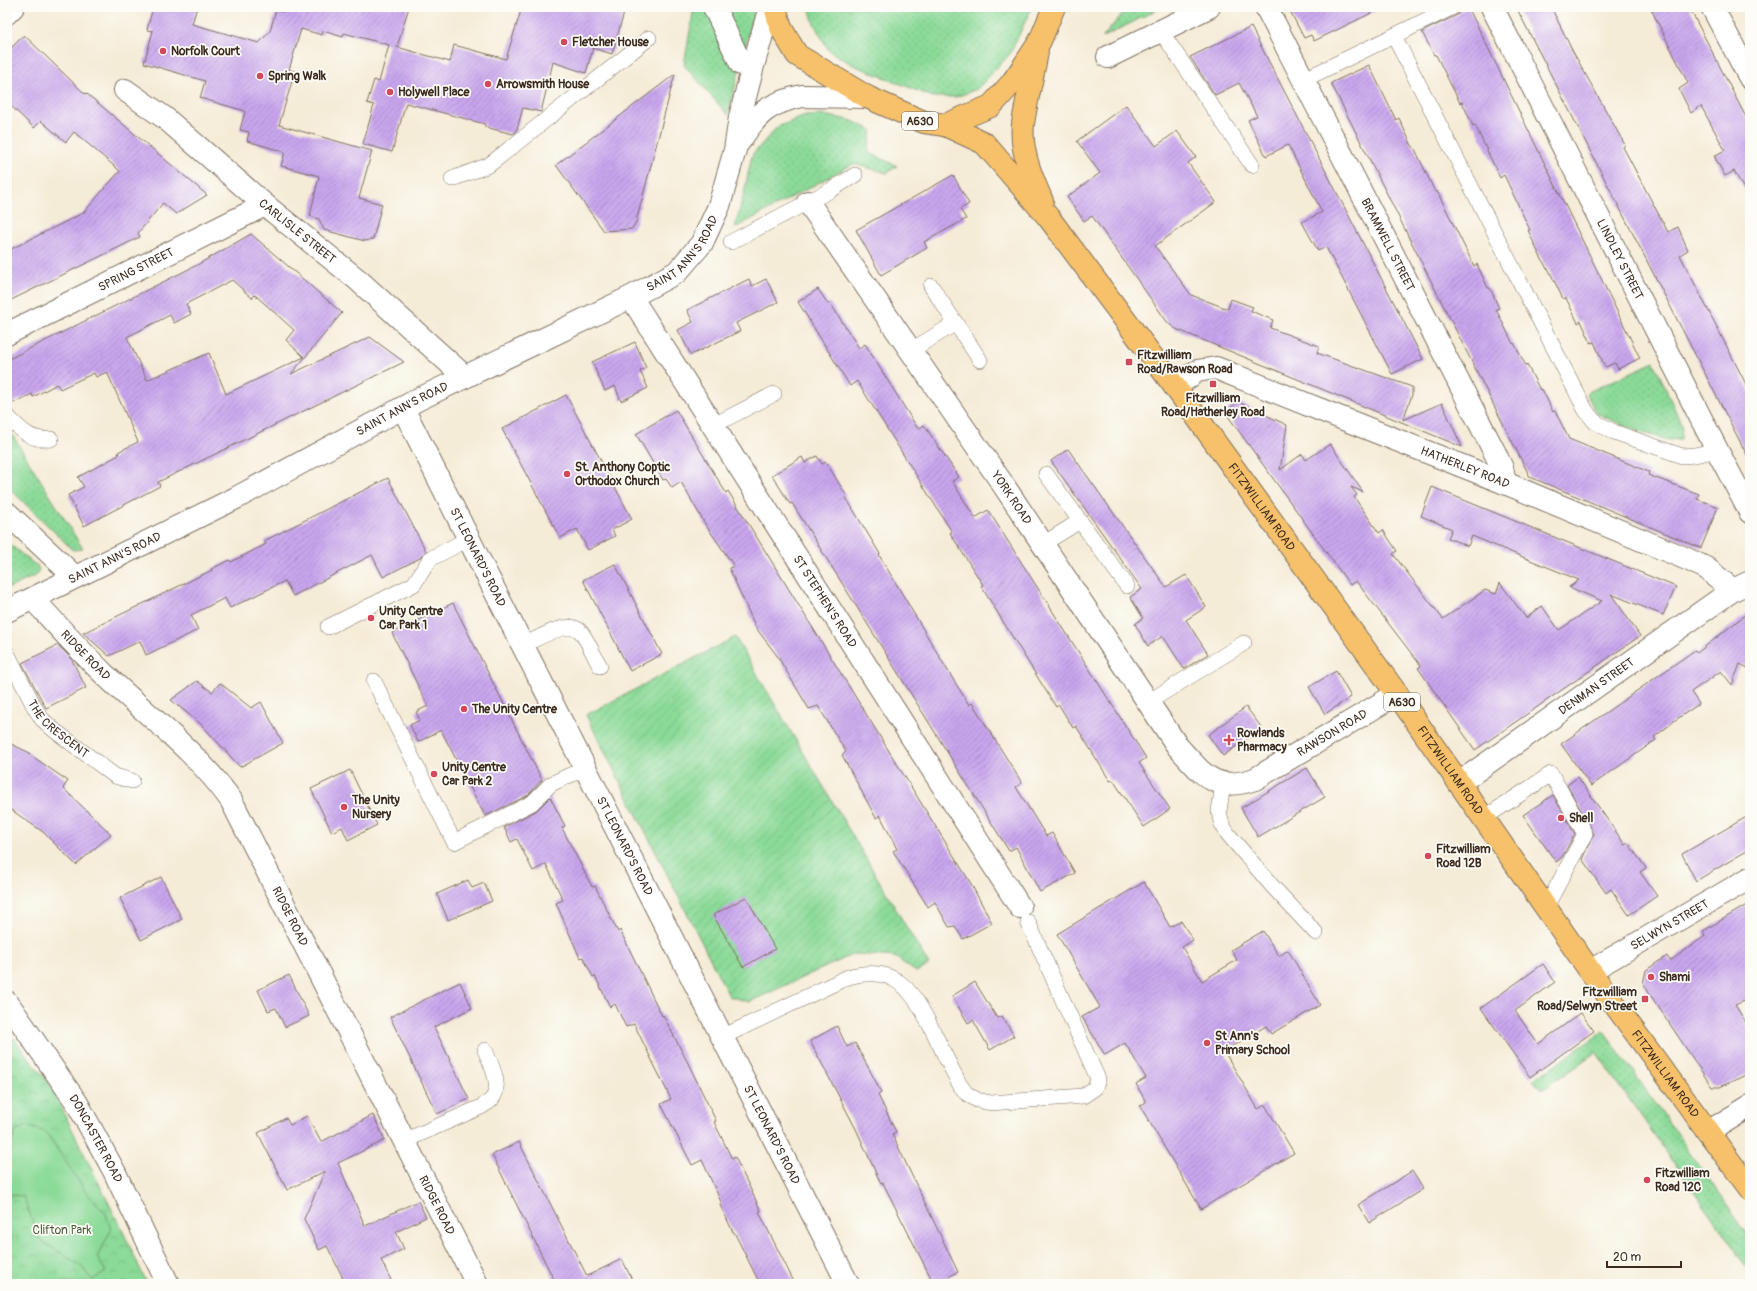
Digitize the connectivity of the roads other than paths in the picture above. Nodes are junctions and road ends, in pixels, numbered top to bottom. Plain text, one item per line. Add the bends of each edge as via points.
1 (13, 7) edge
2 (714, 7) edge
3 (770, 7) edge
4 (775, 7) edge
5 (1054, 7) edge
6 (1209, 7) edge
7 (1266, 7) edge
8 (1453, 7) edge
9 (1492, 7) edge
10 (1712, 7) edge
11 (7, 13) edge
12 (1160, 30) junction
13 (1394, 36) junction
14 (649, 38) dead end
15 (1040, 41) junction
16 (1108, 57) dead end
17 (740, 64) dead end
18 (1750, 78) edge
19 (1305, 79) junction
20 (125, 90) dead end
21 (868, 97) junction
22 (945, 125) junction
23 (735, 150) junction
24 (1252, 165) dead end
25 (855, 175) dead end
26 (452, 179) dead end
27 (808, 202) junction
28 (265, 205) junction
29 (1049, 218) junction
30 (731, 242) dead end
31 (931, 286) dead end
32 (631, 297) junction
33 (956, 323) junction
34 (7, 334) edge
35 (910, 351) junction
36 (980, 360) dead end
37 (465, 377) junction
38 (1175, 387) junction
39 (774, 394) dead end
40 (403, 408) junction
41 (7, 416) edge
42 (712, 426) junction
43 (51, 439) dead end
44 (1717, 450) junction
45 (1046, 474) dead end
46 (1505, 483) junction
47 (1750, 512) edge
48 (7, 513) edge
49 (1080, 521) junction
50 (468, 539) junction
51 (1043, 544) junction
52 (74, 577) junction
53 (1127, 586) dead end
54 (1742, 586) edge
55 (33, 599) junction
56 (7, 611) edge
57 (328, 627) dead end
58 (1244, 643) dead end
59 (522, 646) junction
60 (7, 653) edge
61 (600, 666) dead end
62 (374, 681) dead end
63 (1397, 694) junction
64 (1148, 702) junction
65 (585, 768) junction
66 (132, 781) dead end
67 (1459, 783) junction
68 (1223, 784) junction
69 (1484, 818) junction
70 (1750, 878) edge
71 (1546, 907) junction
72 (1024, 914) joint
73 (1316, 933) dead end
74 (1590, 971) junction
75 (7, 1002) edge
76 (722, 1037) junction
77 (484, 1050) dead end
78 (1750, 1106) edge
79 (1708, 1132) junction
80 (404, 1141) junction
81 (1750, 1189) edge
82 (168, 1284) edge
83 (477, 1284) edge
84 (848, 1284) edge

1 - 11 street
2 - 17 street
3 - 23 street, SAINT ANN'S ROAD via 740,117
4 - 21 main road, A630 via 781,28 797,55
5 - 15 main road, A630
6 - 12 street
7 - 19 street, BRAMWELL STREET
8 - 13 lane
9 - 44 street, LINDLEY STREET
10 - 18 street
12 - 16 street
12 - 24 lane
13 - 19 lane
13 - 44 lane via 1586,411 1595,422 1614,432 1682,456
14 - 26 lane via 489,165
15 - 22 main road, A630 via 1011,84 991,106
15 - 29 main road, FITZWILLIAM ROAD / A630 via 1023,125 1024,148 1031,174
19 - 46 street, BRAMWELL STREET via 1494,451 1502,468
20 - 28 street, CARLISLE STREET via 165,118
21 - 22 main road, A630 via 924,122
21 - 23 street, SAINT ANN'S ROAD via 791,98 768,108 752,122
22 - 29 main road, FITZWILLIAM ROAD / A630 via 984,143
23 - 32 street, SAINT ANN'S ROAD via 719,206 702,243 678,272
25 - 27 lane
27 - 30 lane
27 - 35 street, YORK ROAD
28 - 34 street, SPRING STREET
28 - 37 street, CARLISLE STREET via 358,280
29 - 38 main road, FITZWILLIAM ROAD / A630
31 - 33 lane
32 - 37 street, SAINT ANN'S ROAD
32 - 42 street, ST STEPHEN'S ROAD
33 - 35 lane
33 - 36 lane
35 - 51 street, YORK ROAD
37 - 40 street, SAINT ANN'S ROAD
38 - 46 street, HATHERLEY ROAD via 1197,371 1216,368
38 - 63 main road, FITZWILLIAM ROAD / A630
39 - 42 lane
40 - 50 street, ST LEONARD'S ROAD
40 - 52 street, SAINT ANN'S ROAD via 236,498
41 - 43 lane via 21,431 40,440
42 - 72 street, ST STEPHEN'S ROAD
44 - 47 street, LINDLEY STREET
45 - 49 lane
46 - 54 street, HATHERLEY ROAD via 1687,559
48 - 52 street
49 - 51 lane
49 - 53 lane
50 - 57 lane via 430,559 414,584
50 - 59 street, ST LEONARD'S ROAD
51 - 64 street, YORK ROAD
52 - 55 street, SAINT ANN'S ROAD
54 - 67 street, DENMAN STREET
55 - 56 street, SAINT ANN'S ROAD
55 - 80 street, RIDGE ROAD via 103,673 216,780 230,800
58 - 64 lane
59 - 61 lane via 561,628 571,627 580,630
59 - 65 street, ST LEONARD'S ROAD
60 - 66 lane, THE CRESCENT via 42,719 115,776
62 - 65 lane via 454,842 532,803 550,784
63 - 67 main road, FITZWILLIAM ROAD / A630
63 - 68 street, RAWSON ROAD via 1255,779 1239,784
64 - 68 street, YORK ROAD via 1178,747 1203,774
65 - 76 street, ST LEONARD'S ROAD
67 - 69 main road, FITZWILLIAM ROAD / A630
68 - 73 lane via 1219,812 1227,833
69 - 71 main road, FITZWILLIAM ROAD / A630
69 - 71 lane via 1551,774 1584,834
70 - 74 street, SELWYN STREET
71 - 74 main road, FITZWILLIAM ROAD / A630
72 - 76 lane via 1098,1079 1095,1088 1083,1096 991,1103 978,1100 966,1093 918,1002 897,981 879,973 864,972 848,977
74 - 79 main road, FITZWILLIAM ROAD / A630
75 - 82 street, DONCASTER ROAD via 78,1103
76 - 84 street, ST LEONARD'S ROAD
77 - 80 lane via 495,1077 496,1089 492,1099 482,1107
78 - 79 street
79 - 81 main road, FITZWILLIAM ROAD / A630
80 - 83 street, RIDGE ROAD

